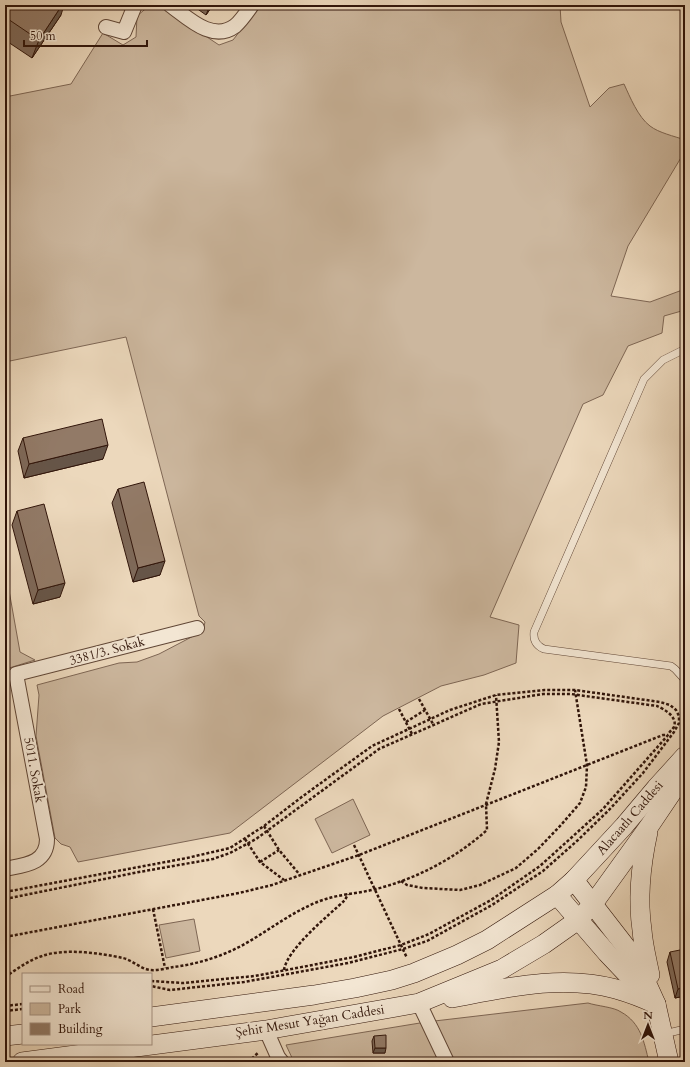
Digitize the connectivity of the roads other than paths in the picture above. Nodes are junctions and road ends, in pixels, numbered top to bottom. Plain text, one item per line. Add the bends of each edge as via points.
1 (135, 5) edge
2 (170, 5) edge
3 (252, 5) edge
4 (106, 27) dead end
5 (685, 349) edge
6 (197, 628) dead end
7 (16, 674) joint
8 (685, 680) edge
9 (685, 756) edge
10 (685, 773) edge
11 (650, 826) junction
12 (5, 869) edge
13 (574, 880) junction
14 (557, 895) junction
15 (593, 904) junction
16 (578, 920) junction
17 (419, 1003) junction
18 (656, 1004) junction
19 (152, 1017) edge
20 (685, 1029) edge
21 (266, 1030) junction
22 (22, 1034) edge
23 (664, 1034) junction
24 (5, 1036) edge
25 (152, 1045) edge
26 (152, 1045) edge
27 (22, 1062) edge
28 (282, 1062) edge
29 (447, 1062) edge
30 (669, 1062) edge

1 - 4 street via 124,32
2 - 3 street via 204,29 218,32 236,25
5 - 8 lane via 663,360 644,379 534,637 539,647 544,649 671,666
6 - 7 street, 3381/3. Sokak
7 - 12 street, 5011. Sokak via 47,846 35,862
9 - 13 main road, Alacaatlı Caddesi
10 - 11 main road, Alacaatlı Caddesi
11 - 15 main road, Alacaatlı Caddesi
11 - 18 main road via 641,871 640,902 642,930
13 - 14 main road, Alacaatlı Caddesi
13 - 15 main road
14 - 16 main road
14 - 19 main road, Şehit Mesut Yağan Caddesi via 487,940 457,955 392,980 314,996
15 - 16 main road, Alacaatlı Caddesi
15 - 18 main road via 636,960
16 - 17 main road, Şehit Mesut Yağan Caddesi via 502,969
16 - 18 main road
17 - 18 main road via 518,986 559,983 614,988
17 - 21 main road, Şehit Mesut Yağan Caddesi
17 - 29 street
18 - 23 main road
20 - 23 lane
21 - 26 main road, Şehit Mesut Yağan Caddesi
21 - 28 street
22 - 24 main road
23 - 30 main road
25 - 27 main road, Şehit Mesut Yağan Caddesi

